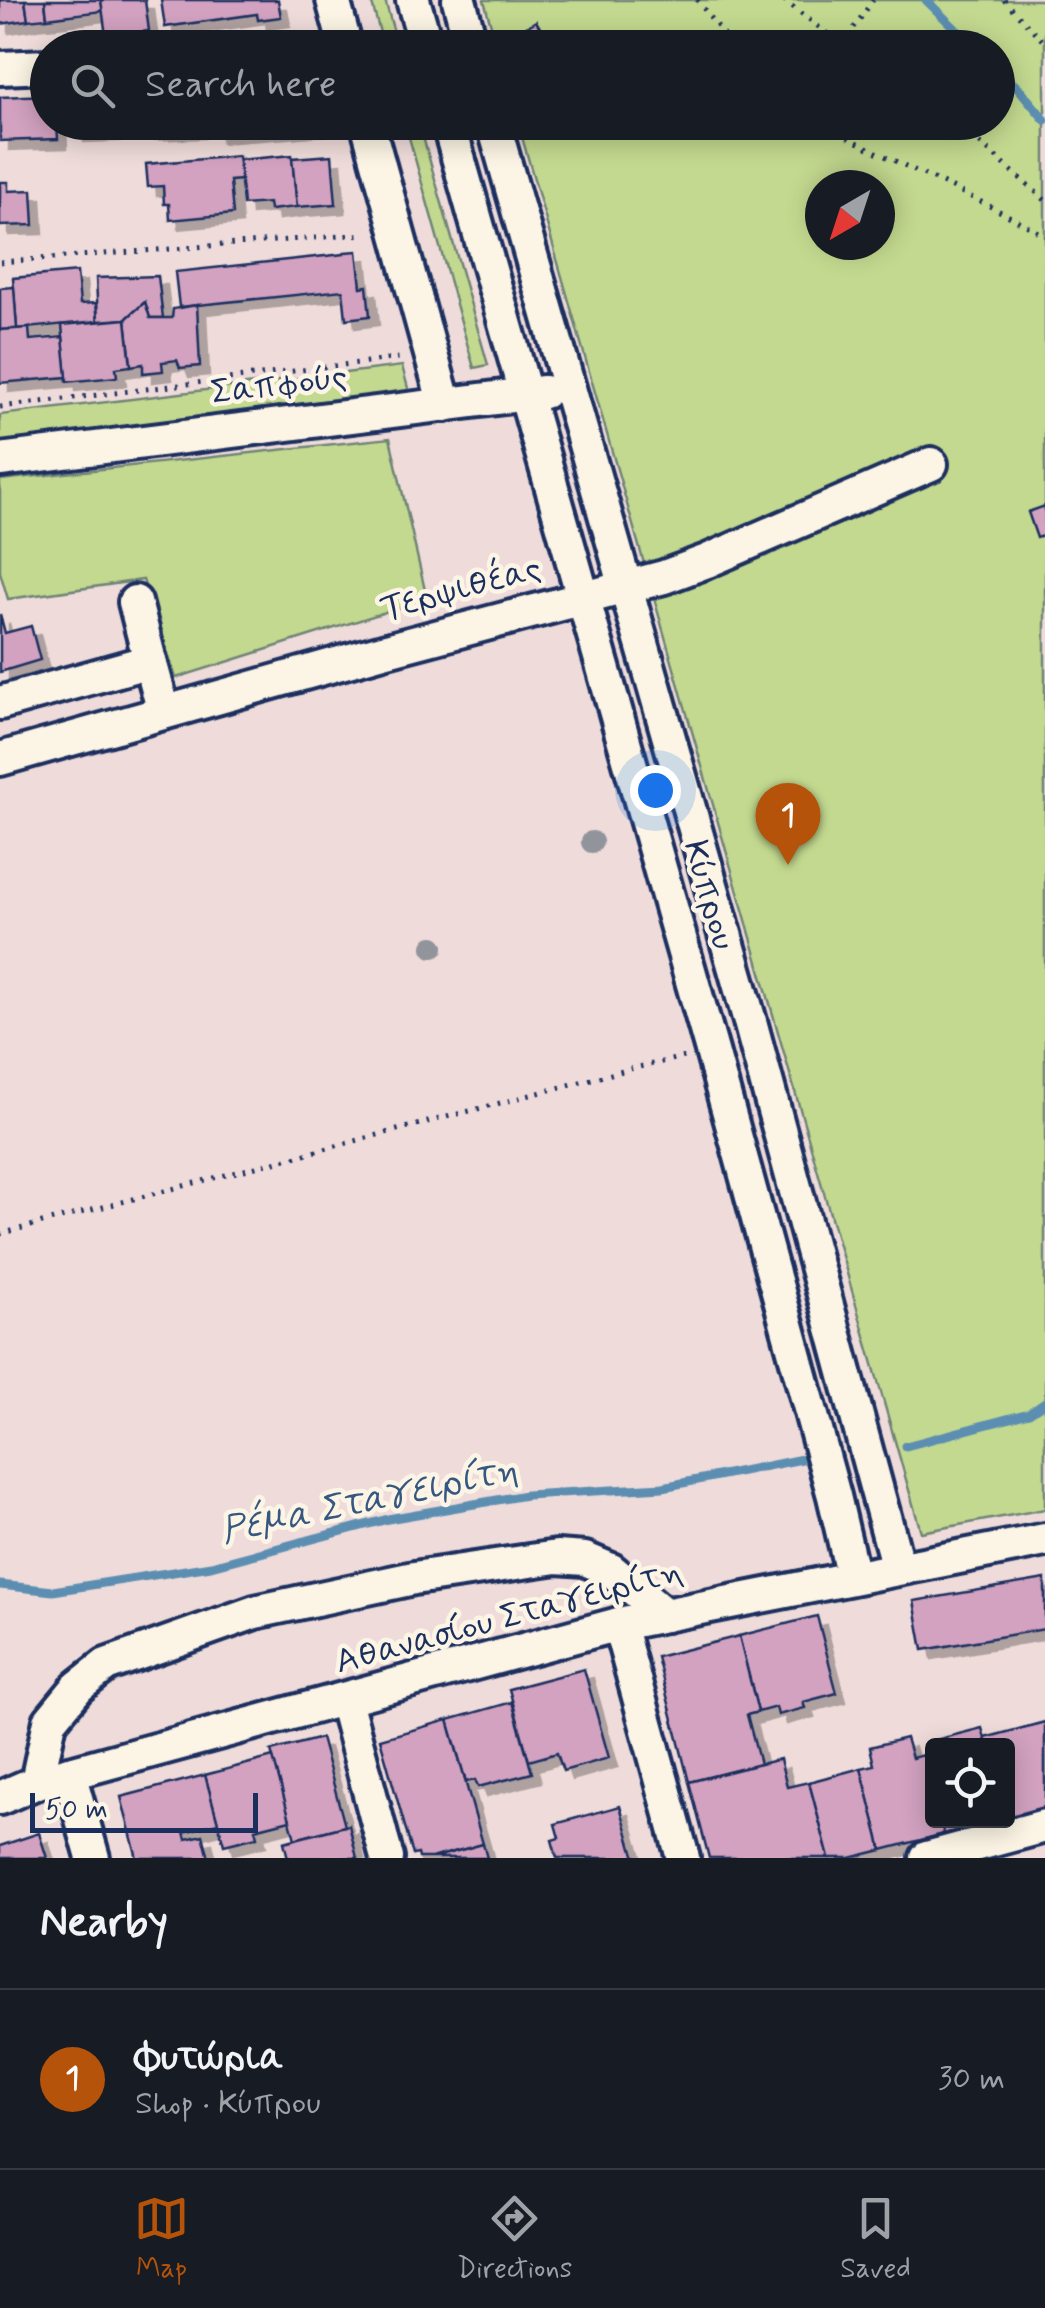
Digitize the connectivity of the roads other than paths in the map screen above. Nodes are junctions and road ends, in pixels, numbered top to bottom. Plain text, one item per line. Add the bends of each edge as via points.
1 (333, 0) edge
2 (413, 0) edge
3 (459, 0) edge
4 (341, 30) edge
5 (422, 30) edge
6 (467, 30) edge
7 (30, 67) edge
8 (0, 68) edge
9 (371, 140) edge
10 (453, 140) edge
11 (498, 140) edge
12 (568, 389) junction
13 (526, 395) junction
14 (445, 405) junction
15 (0, 460) edge
16 (930, 464) dead end
17 (625, 588) junction
18 (584, 598) junction
19 (135, 602) dead end
20 (150, 661) junction
21 (0, 703) edge
22 (164, 712) junction
23 (0, 759) edge
24 (1045, 1540) edge
25 (898, 1568) junction
26 (853, 1577) junction
27 (665, 1615) junction
28 (619, 1624) junction
29 (344, 1700) junction
30 (70, 1773) junction
31 (37, 1782) junction
32 (0, 1798) edge
33 (1045, 1826) edge
34 (93, 1858) edge
35 (387, 1858) edge
36 (683, 1858) edge
37 (928, 1858) edge

1 - 4 street
2 - 5 street
3 - 6 street
7 - 8 street
9 - 14 street
10 - 13 street, Κύπρου
11 - 12 street, Κύπρου
12 - 13 street, Σαπφούς
12 - 17 street, Κύπρου
13 - 14 street, Σαπφούς
13 - 18 street, Κύπρου
14 - 15 street, Σαπφούς
16 - 17 street, Τερψιθέας via 708,562
17 - 18 street, Τερψιθέας
17 - 25 street, Κύπρου
18 - 22 street, Τερψιθέας
18 - 26 street, Κύπρου
19 - 20 street
20 - 21 street
20 - 22 street
22 - 23 street, Τερψιθέας
24 - 25 street, Αθανασίου Σταγειρίτη
25 - 26 street, Αθανασίου Σταγειρίτη
26 - 27 street, Αθανασίου Σταγειρίτη
27 - 28 street, Αθανασίου Σταγειρίτη
27 - 31 street via 611,1570 557,1556 255,1612 106,1665 50,1721
28 - 29 street, Αθανασίου Σταγειρίτη
28 - 36 street
29 - 30 street, Αθανασίου Σταγειρίτη
29 - 35 street
30 - 31 street, Αθανασίου Σταγειρίτη
30 - 34 street
31 - 32 street, Αθανασίου Σταγειρίτη
33 - 37 street

